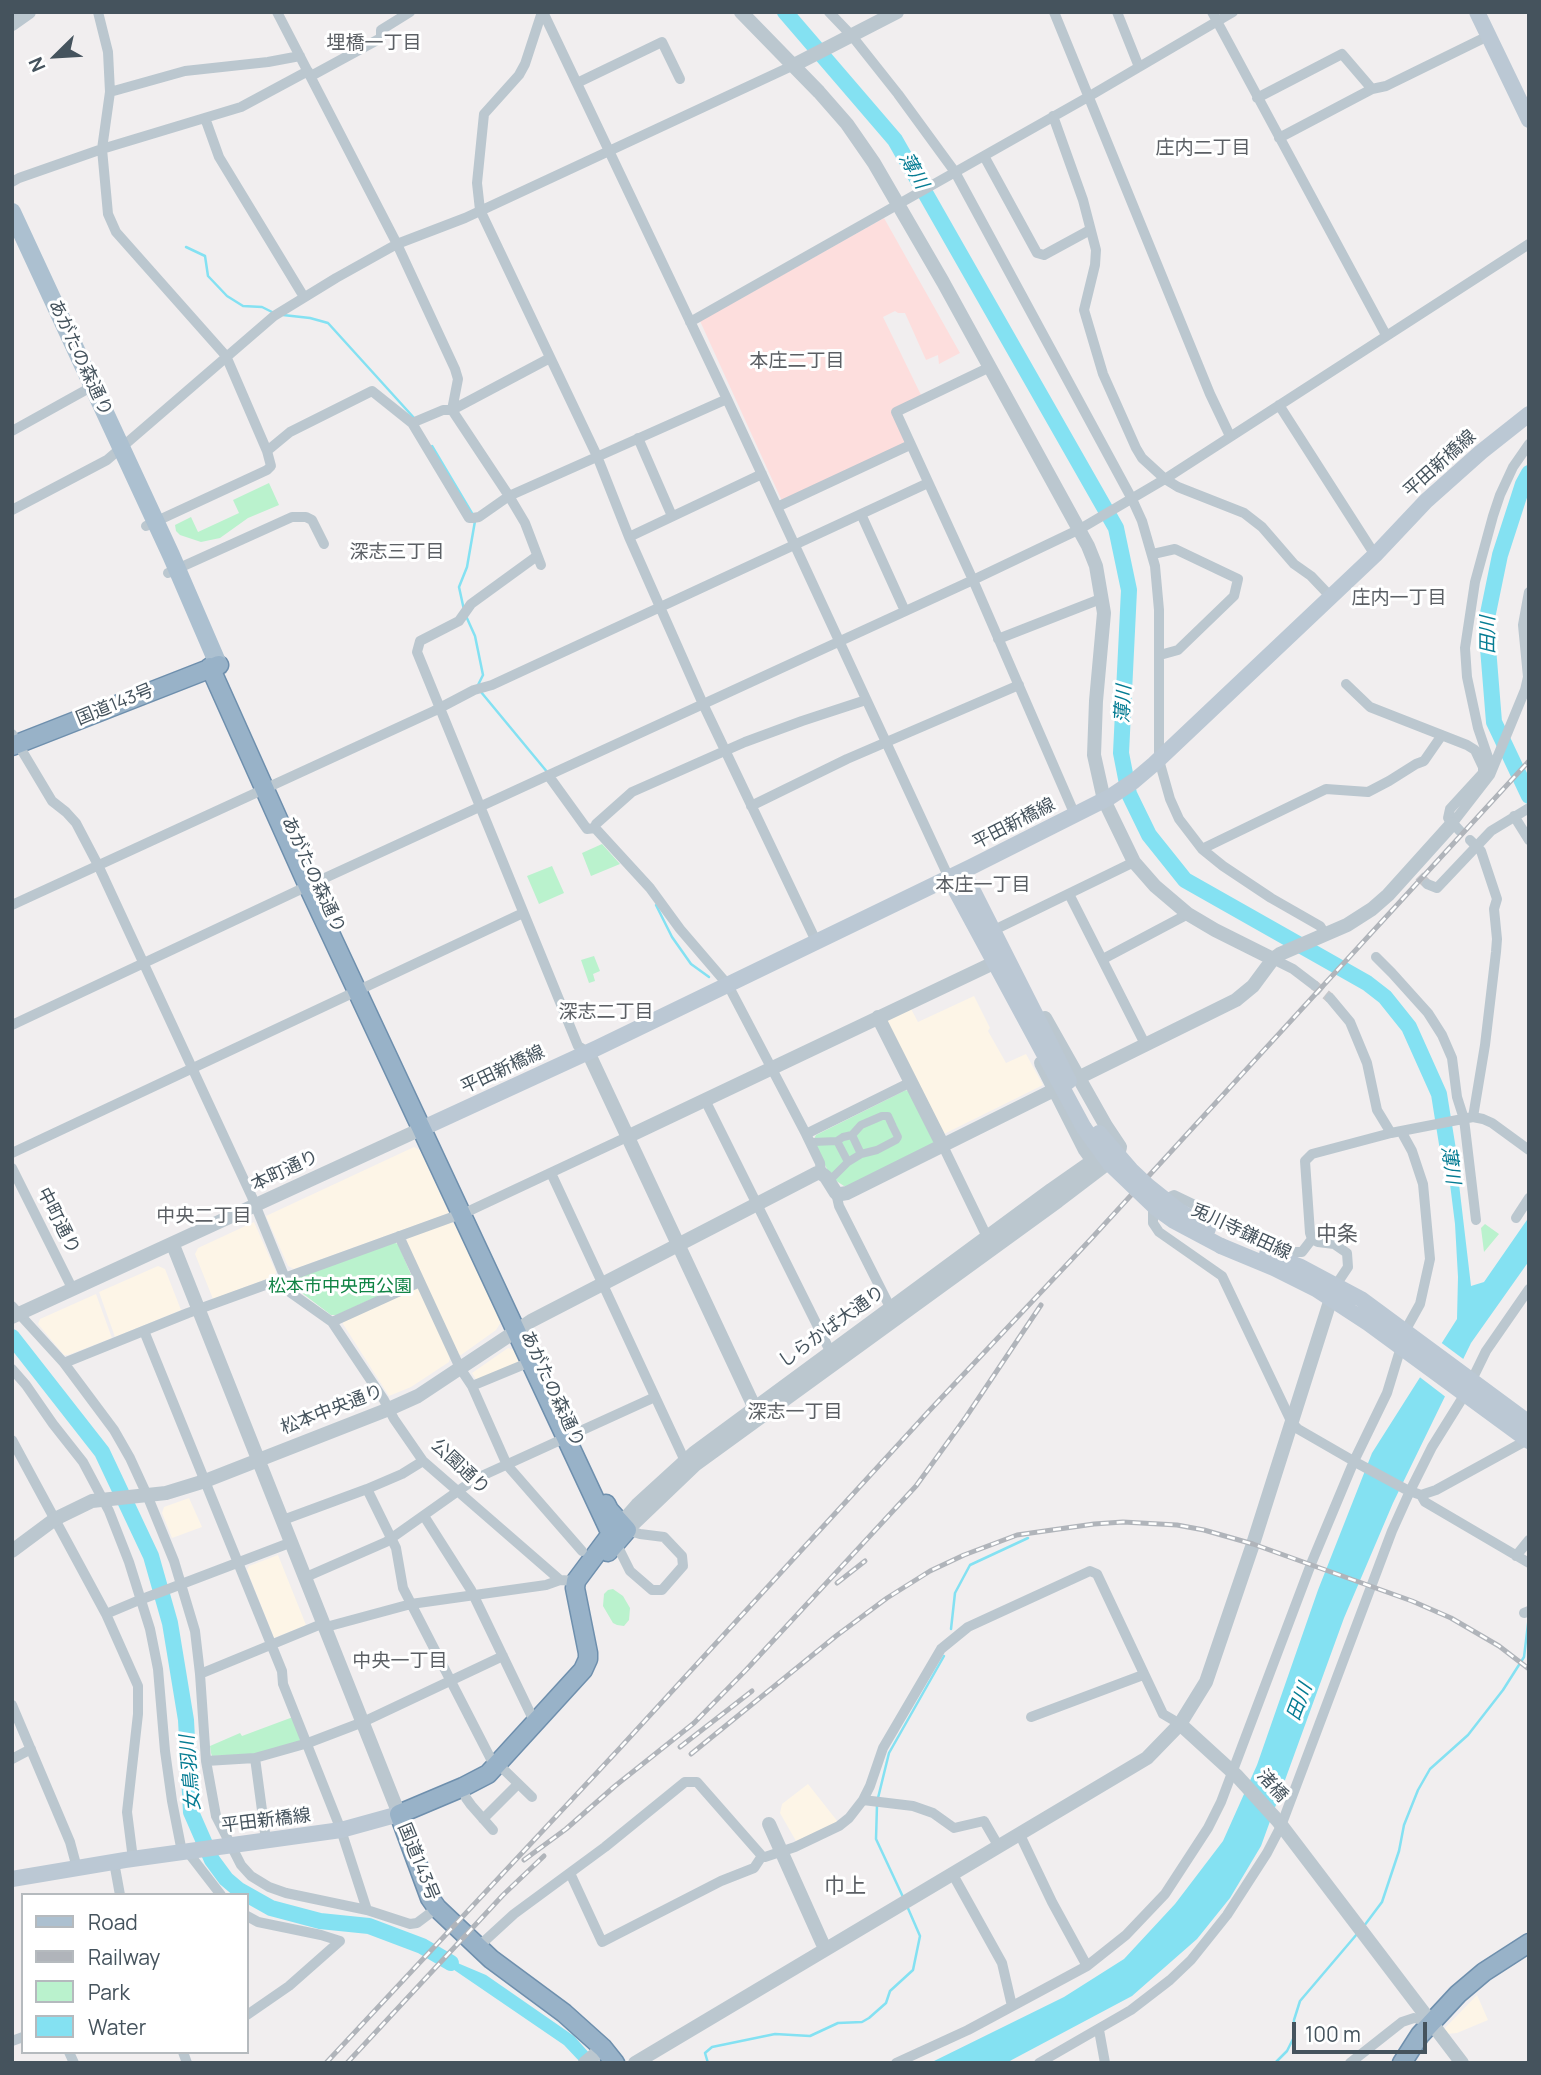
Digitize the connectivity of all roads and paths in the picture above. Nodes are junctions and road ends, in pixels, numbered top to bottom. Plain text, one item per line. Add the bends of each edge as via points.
1 (29, 12) edge
2 (98, 12) edge
3 (277, 12) edge
4 (410, 12) edge
5 (542, 12) edge
6 (741, 12) edge
7 (830, 12) edge
8 (897, 12) edge
9 (1054, 12) edge
10 (1117, 12) edge
11 (1233, 12) edge
12 (1477, 12) edge
13 (1214, 17) edge
14 (12, 24) edge
15 (1488, 36) junction
16 (850, 37) junction
17 (300, 56) junction
18 (797, 64) junction
19 (1139, 67) junction
20 (309, 74) junction
21 (680, 79) dead end
22 (577, 83) junction
23 (1372, 89) junction
24 (110, 92) junction
25 (1524, 96) edge
26 (1088, 97) junction
27 (1257, 98) junction
28 (1053, 116) junction
29 (205, 118) junction
30 (1529, 120) edge
31 (1279, 138) junction
32 (102, 149) junction
33 (609, 151) junction
34 (984, 156) junction
35 (952, 173) junction
36 (12, 182) edge
37 (900, 202) junction
38 (480, 210) junction
39 (12, 212) edge
40 (1090, 230) junction
41 (12, 237) edge
42 (397, 244) junction
43 (1529, 244) edge
44 (304, 297) junction
45 (690, 322) junction
46 (1386, 335) junction
47 (226, 356) junction
48 (550, 358) junction
49 (990, 367) junction
50 (89, 388) junction
51 (726, 399) junction
52 (1279, 405) junction
53 (452, 410) junction
54 (1529, 414) edge
55 (416, 421) junction
56 (12, 431) edge
57 (1230, 436) junction
58 (638, 438) junction
59 (1529, 444) edge
60 (910, 445) junction
61 (118, 451) junction
62 (267, 452) junction
63 (597, 456) junction
64 (761, 474) junction
65 (1165, 479) junction
66 (928, 483) junction
67 (509, 496) junction
68 (1130, 500) junction
69 (777, 507) junction
70 (12, 510) edge
71 (861, 514) junction
72 (673, 516) junction
73 (150, 524) junction
74 (1084, 527) junction
75 (629, 537) junction
76 (324, 544) dead end
77 (794, 544) junction
78 (1153, 554) junction
79 (1375, 555) junction
80 (172, 571) junction
81 (973, 580) junction
82 (1529, 592) edge
83 (1330, 596) junction
84 (1103, 598) junction
85 (660, 607) junction
86 (905, 611) junction
87 (998, 639) junction
88 (840, 642) junction
89 (1160, 655) junction
90 (214, 666) junction
91 (1346, 684) dead end
92 (1019, 685) junction
93 (866, 700) junction
94 (703, 704) junction
95 (439, 707) junction
96 (1441, 736) junction
97 (14, 741) edge
98 (886, 742) junction
99 (725, 751) junction
100 (1156, 762) junction
101 (1493, 768) junction
102 (550, 774) junction
103 (268, 787) junction
104 (1107, 799) junction
105 (480, 806) junction
106 (751, 806) junction
107 (1529, 808) edge
108 (1075, 815) junction
109 (1516, 815) junction
110 (1456, 827) junction
111 (592, 828) junction
112 (1529, 840) edge
113 (1473, 842) junction
114 (1202, 849) junction
115 (1134, 862) junction
116 (98, 864) junction
117 (956, 874) junction
118 (1420, 876) junction
119 (313, 883) junction
120 (1069, 894) junction
121 (12, 905) edge
122 (523, 913) junction
123 (1188, 914) junction
124 (987, 934) junction
125 (1324, 934) junction
126 (816, 941) junction
127 (1276, 956) junction
128 (1376, 957) dead end
129 (1000, 959) junction
130 (1103, 960) junction
131 (144, 963) junction
132 (728, 985) junction
133 (1314, 985) tunnel mouth
134 (361, 989) junction
135 (1019, 995) junction
136 (1330, 998) tunnel mouth
137 (878, 1017) junction
138 (12, 1025) edge
139 (1145, 1044) junction
140 (588, 1052) junction
141 (191, 1069) junction
142 (771, 1069) junction
143 (1080, 1077) junction
144 (911, 1082) junction
145 (1054, 1090) junction
146 (705, 1100) junction
147 (1465, 1119) junction
148 (426, 1127) junction
149 (1396, 1132) junction
150 (852, 1135) junction
151 (627, 1137) junction
152 (809, 1138) junction
153 (837, 1141) junction
154 (943, 1146) junction
155 (1529, 1150) edge
156 (12, 1153) edge
157 (861, 1154) junction
158 (848, 1162) junction
159 (1096, 1166) junction
160 (12, 1168) edge
161 (551, 1173) junction
162 (830, 1181) junction
163 (1529, 1198) edge
164 (757, 1204) junction
165 (255, 1207) junction
166 (465, 1212) junction
167 (1516, 1218) dead end
168 (1476, 1220) dead end
169 (399, 1236) junction
170 (1312, 1239) junction
171 (989, 1244) junction
172 (173, 1245) junction
173 (679, 1245) junction
174 (285, 1277) junction
175 (419, 1282) junction
176 (602, 1284) junction
177 (1529, 1289) edge
178 (73, 1290) junction
179 (1334, 1292) junction
180 (199, 1309) junction
181 (15, 1313) edge
182 (893, 1314) junction
183 (332, 1322) junction
184 (519, 1328) junction
185 (144, 1331) junction
186 (1406, 1341) junction
187 (833, 1357) junction
188 (530, 1362) junction
189 (64, 1363) junction
190 (460, 1368) junction
191 (12, 1369) edge
192 (1466, 1385) junction
193 (472, 1386) junction
194 (654, 1397) junction
195 (389, 1409) junction
196 (757, 1413) junction
197 (1292, 1423) junction
198 (1529, 1423) edge
199 (570, 1436) junction
200 (12, 1440) edge
201 (1528, 1440) edge
202 (259, 1459) junction
203 (423, 1461) junction
204 (685, 1461) junction
205 (1356, 1462) junction
206 (507, 1465) junction
207 (205, 1481) junction
208 (367, 1489) junction
209 (459, 1490) junction
210 (1413, 1492) junction
211 (143, 1495) junction
212 (105, 1499) junction
213 (424, 1516) junction
214 (55, 1519) junction
215 (283, 1520) junction
216 (619, 1533) junction
217 (391, 1539) junction
218 (1529, 1540) edge
219 (292, 1542) junction
220 (12, 1551) edge
221 (582, 1551) dead end
222 (1516, 1556) junction
223 (238, 1563) junction
224 (1529, 1563) edge
225 (306, 1577) junction
226 (573, 1585) junction
227 (178, 1586) junction
228 (474, 1595) junction
229 (143, 1599) junction
230 (411, 1604) junction
231 (106, 1614) junction
232 (325, 1625) junction
233 (271, 1646) junction
234 (503, 1656) junction
235 (200, 1674) junction
236 (1143, 1675) junction
237 (451, 1682) junction
238 (12, 1705) edge
239 (1031, 1717) dead end
240 (363, 1722) junction
241 (535, 1723) junction
242 (1180, 1724) junction
243 (308, 1744) junction
244 (31, 1749) junction
245 (255, 1758) junction
246 (12, 1759) edge
247 (206, 1760) junction
248 (496, 1766) junction
249 (1235, 1774) junction
250 (518, 1784) junction
251 (463, 1787) junction
252 (532, 1797) dead end
253 (872, 1802) junction
254 (399, 1814) junction
255 (484, 1819) junction
256 (769, 1824) dead end
257 (1280, 1824) junction
258 (493, 1829) dead end
259 (341, 1830) junction
260 (1020, 1835) junction
261 (266, 1840) junction
262 (226, 1845) junction
263 (999, 1847) junction
264 (186, 1851) junction
265 (782, 1851) junction
266 (762, 1856) junction
267 (133, 1859) junction
268 (114, 1861) junction
269 (77, 1868) junction
270 (952, 1873) junction
271 (570, 1874) junction
272 (12, 1879) edge
273 (120, 1893) edge
274 (219, 1893) edge
275 (437, 1908) junction
276 (367, 1910) junction
277 (248, 1917) edge
278 (1529, 1943) edge
279 (478, 1947) junction
280 (825, 1949) junction
281 (1087, 1966) junction
282 (1012, 2006) junction
283 (248, 2014) edge
284 (1431, 2022) junction
285 (1100, 2030) junction
286 (595, 2054) edge
287 (615, 2063) edge
288 (635, 2063) edge
289 (896, 2063) edge
290 (1039, 2063) edge
291 (1105, 2063) edge
292 (1350, 2063) edge
293 (1402, 2063) edge
294 (1462, 2063) edge

1 - 14 street
2 - 24 street via 108,52
3 - 17 street
4 - 20 street via 381,30 381,38
5 - 22 street
5 - 38 street via 519,75 484,114 477,183
6 - 18 street
7 - 16 street
8 - 16 street
9 - 26 street
10 - 19 street
11 - 13 street
12 - 15 main road
13 - 19 street
13 - 27 street
15 - 23 street
15 - 25 main road
16 - 18 street
16 - 35 street via 928,132
17 - 20 street
17 - 24 street via 185,71
18 - 33 street
18 - 37 street via 847,124
19 - 26 street
20 - 29 street via 241,107
20 - 42 street
21 - 22 street via 662,42
22 - 33 street
23 - 27 street via 1342,54
23 - 31 street
24 - 32 street
25 - 30 main road
26 - 28 street
26 - 57 street
27 - 31 street
28 - 34 street
28 - 40 street
29 - 32 street
29 - 44 street via 219,157
31 - 46 street
32 - 36 street
32 - 47 street via 108,214 116,232
33 - 38 street
33 - 45 street
34 - 35 street
34 - 40 street via 1037,253 1044,255
35 - 37 street
35 - 68 street
37 - 45 street
37 - 49 street
38 - 42 street
38 - 48 street
39 - 50 main road, あがたの森通り
40 - 65 street via 1095,265 1084,310 1103,374 1142,458
41 - 50 main road, あがたの森通り
42 - 44 street
42 - 53 street via 458,379
43 - 46 street
44 - 47 street
45 - 51 street
46 - 52 street
47 - 61 street
47 - 62 street
48 - 53 street
48 - 63 street
49 - 60 street via 896,412
49 - 74 street
50 - 56 street
50 - 61 main road, あがたの森通り
51 - 58 street
51 - 64 street
52 - 57 street
52 - 79 street
53 - 55 street
53 - 67 street
54 - 79 main road, 平田新橋線 via 1426,502
55 - 62 street via 372,391 290,432
55 - 67 street via 469,518
57 - 65 street
58 - 63 street
58 - 72 street
59 - 101 street via 1513,467 1493,516 1475,582 1465,648 1478,729
60 - 66 street
60 - 69 street
61 - 70 street
61 - 73 main road, あがたの森通り
62 - 73 street via 271,466 267,470
63 - 67 street
63 - 75 street
64 - 69 street
64 - 72 street
65 - 68 street
65 - 83 street via 1244,513
66 - 71 street
66 - 81 street
67 - 95 street via 539,560 458,621 420,641 416,652
68 - 74 street
68 - 78 street
69 - 77 street
71 - 77 street
71 - 86 street
72 - 75 street
73 - 80 main road, あがたの森通り
74 - 81 street
74 - 84 street
75 - 85 street
76 - 80 street via 312,520 292,517
77 - 85 street
77 - 88 street
78 - 89 street
78 - 89 street via 1175,549 1238,579 1234,596 1178,650
79 - 83 main road, 平田新橋線
80 - 90 main road, あがたの森通り
81 - 86 street
81 - 87 street
82 - 101 street via 1523,625 1528,677
83 - 100 main road, 平田新橋線
84 - 87 street
84 - 104 street via 1094,755
85 - 94 street
85 - 95 street
86 - 88 street
87 - 92 street
88 - 93 street
88 - 94 street
89 - 100 street
90 - 97 highway, 国道143号
90 - 103 highway, あがたの森通り
91 - 96 street via 1370,708
92 - 98 street
92 - 108 street
93 - 98 street
93 - 99 street
94 - 99 street
94 - 102 street
95 - 103 street
95 - 105 street
96 - 110 street via 1475,750 1483,767 1483,773 1450,809 1448,818
96 - 114 street via 1424,761 1367,792 1326,789
97 - 116 street, 公園通り via 52,801 76,823
98 - 106 street
98 - 117 street
99 - 106 street
99 - 111 street via 632,792
100 - 104 main road, 平田新橋線
100 - 114 street via 1179,819
101 - 110 street
102 - 105 street
102 - 111 street via 587,829
103 - 116 street
103 - 119 highway, あがたの森通り
104 - 108 main road, 平田新橋線
104 - 115 street
105 - 119 street
105 - 122 street
106 - 126 street
107 - 109 street
108 - 117 main road, 平田新橋線
109 - 112 street
109 - 113 street
110 - 118 street
111 - 132 street via 650,888
113 - 118 street via 1437,888
113 - 147 street via 1481,851 1497,899 1497,939 1485,1045
114 - 125 street via 1320,926
115 - 120 street
115 - 123 street
116 - 121 street
116 - 131 street, 公園通り
117 - 124 main road, 兎川寺鎌田線
117 - 126 main road, 平田新橋線
118 - 125 street via 1348,925
119 - 131 street
119 - 134 highway, あがたの森通り
120 - 124 street
120 - 130 street
122 - 134 street
122 - 140 street via 578,1046
123 - 127 street
123 - 130 street
124 - 129 main road, 兎川寺鎌田線
125 - 127 street
126 - 132 main road, 平田新橋線
127 - 133 street
127 - 139 street via 1236,1000
128 - 147 street via 1428,1013 1442,1035 1452,1058
129 - 135 main road, 兎川寺鎌田線
129 - 137 street
130 - 139 street
131 - 138 street
131 - 141 street, 公園通り
132 - 140 main road, 平田新橋線
132 - 142 street
134 - 141 street
134 - 148 highway, あがたの森通り
135 - 143 street via 1040,1010
135 - 145 street via 1024,1027
135 - 179 main road, 兎川寺鎌田線, bridge via 1028,1000 1088,1126 1148,1186 1223,1242 1301,1268
136 - 149 street via 1350,1022 1367,1063 1377,1110
137 - 142 street
137 - 144 street
139 - 143 street
140 - 148 main road, 平田新橋線
140 - 151 street
141 - 156 street
141 - 165 street, 公園通り
142 - 146 street
142 - 152 street
143 - 159 street, しらかば大通り via 1120,1147
144 - 152 street
144 - 154 street
145 - 154 street, 松本中央通り
145 - 159 street
146 - 151 street
146 - 164 street
147 - 149 street
147 - 155 street via 1492,1123
147 - 168 street
148 - 165 street, 本町通り
148 - 166 highway, あがたの森通り
149 - 170 street via 1307,1157
149 - 186 street via 1412,1150 1423,1184 1430,1259
150 - 153 street
150 - 157 street
150 - 157 street via 861,1125 888,1116 898,1137
151 - 161 street
151 - 173 street
152 - 153 street
152 - 162 street
153 - 158 street
154 - 162 street, 松本中央通り via 847,1193 842,1194
154 - 171 street
157 - 158 street
158 - 162 street
159 - 171 street, しらかば大通り
160 - 178 street, 中町通り
161 - 166 street
161 - 176 street
162 - 164 street, 松本中央通り via 817,1173
162 - 182 street
163 - 167 street
164 - 173 street, 松本中央通り
164 - 187 street
165 - 172 street, 本町通り
165 - 174 street, 公園通り
166 - 169 street
166 - 184 highway, あがたの森通り
169 - 174 street
169 - 175 street
170 - 179 street via 1348,1253 1348,1267
170 - 197 street via 1303,1252 1293,1252 1174,1195 1158,1202 1153,1211 1159,1232 1222,1276
171 - 182 street, しらかば大通り
172 - 178 street, 本町通り
172 - 180 street
173 - 176 street, 松本中央通り
173 - 196 street
174 - 180 street
174 - 183 street, 公園通り via 291,1293
175 - 183 street
175 - 190 street
176 - 184 street, 松本中央通り
176 - 194 street
177 - 192 street
178 - 181 street, 本町通り
179 - 186 main road, 兎川寺鎌田線
179 - 197 street
180 - 185 street
180 - 202 street
181 - 189 street
182 - 187 street, しらかば大通り
183 - 195 street, 公園通り
184 - 188 highway, あがたの森通り
184 - 190 street, 松本中央通り
184 - 199 highway, あがたの森通り
185 - 189 street
185 - 207 street
186 - 192 main road, 兎川寺鎌田線
186 - 205 street
187 - 196 street, しらかば大通り
188 - 193 street
188 - 199 highway, あがたの森通り
189 - 211 street via 131,1458
190 - 193 street
190 - 195 street, 松本中央通り
191 - 212 street via 83,1462
192 - 198 main road, 兎川寺鎌田線
192 - 201 main road, 兎川寺鎌田線
192 - 210 street
193 - 206 street
194 - 199 street
194 - 204 street
195 - 202 street, 松本中央通り
195 - 203 street, 公園通り
196 - 204 street, しらかば大通り
196 - 216 street, しらかば大通り
197 - 205 street
197 - 242 street via 1206,1682
199 - 206 street
199 - 216 highway, あがたの森通り
200 - 214 street
201 - 210 street via 1436,1490
202 - 207 street, 松本中央通り
202 - 215 street
203 - 208 street
203 - 209 street, 公園通り
204 - 216 street, しらかば大通り
205 - 210 street
205 - 249 street via 1311,1564
206 - 209 street
206 - 221 street
207 - 211 street, 松本中央通り
207 - 223 street
208 - 215 street
208 - 217 street
209 - 213 street
209 - 226 street, 公園通り
210 - 222 street
210 - 257 street via 1392,1531
211 - 212 street, 松本中央通り
211 - 227 street
212 - 214 street, 松本中央通り
212 - 229 street
213 - 217 street
213 - 228 street
214 - 220 street, 松本中央通り
214 - 231 street
215 - 219 street
216 - 216 street via 664,1538 682,1556 684,1566 662,1590 652,1590 630,1571
216 - 226 highway
217 - 225 street
217 - 230 street
218 - 222 street
219 - 223 street
219 - 225 street
222 - 224 street
223 - 227 street
223 - 233 street
225 - 232 street
226 - 228 street
226 - 241 highway, 国道143号 via 587,1664
227 - 229 street
227 - 235 street via 195,1631
228 - 230 street
228 - 234 street
229 - 231 street
229 - 264 street via 158,1669 172,1801
230 - 232 street
230 - 237 street
231 - 267 street via 139,1694 127,1812
232 - 233 street
232 - 240 street
233 - 235 street
233 - 243 street
234 - 237 street
234 - 241 street
235 - 247 street
236 - 239 street
236 - 242 street via 1163,1714
236 - 253 street via 1097,1574 1090,1571 968,1627 942,1649 883,1748 870,1786
237 - 240 street
237 - 248 street
238 - 244 street
240 - 243 street
240 - 254 street
241 - 248 highway, 国道143号
242 - 249 street, 渚橋
242 - 260 street via 1147,1758
243 - 245 street
243 - 259 street
244 - 246 street
244 - 269 street via 71,1842
245 - 247 street
245 - 261 street
247 - 262 street
248 - 250 street
248 - 251 highway, 国道143号
249 - 257 street, 渚橋
249 - 281 street via 1208,1828 1165,1894 1134,1928
250 - 252 street
250 - 255 street
251 - 254 highway, 国道143号
251 - 255 street via 466,1798
253 - 263 street via 913,1806 954,1828 984,1821
253 - 265 street via 839,1826
254 - 259 main road, 平田新橋線
254 - 275 highway, 国道143号
255 - 258 street
256 - 265 street
257 - 284 street, 渚橋
257 - 285 street via 1227,1915 1191,1960 1151,1996
259 - 261 main road, 平田新橋線
259 - 276 street
260 - 263 street
260 - 281 street
261 - 262 main road, 平田新橋線
262 - 264 main road, 平田新橋線
262 - 276 street via 251,1876 270,1887
263 - 270 street
264 - 267 main road, 平田新橋線
264 - 274 street
265 - 266 street
265 - 280 street
266 - 271 street via 697,1782 685,1782
266 - 271 street via 754,1868 602,1942
267 - 268 main road, 平田新橋線
268 - 269 main road, 平田新橋線
268 - 273 street
269 - 272 main road, 平田新橋線
270 - 280 street
270 - 282 street via 1002,1963
271 - 279 street via 514,1913
275 - 276 street via 410,1924
275 - 279 highway, 国道143号
277 - 283 street via 340,1941
278 - 284 highway via 1484,1972
279 - 286 highway, 国道143号 via 564,2013
280 - 288 street
281 - 282 street
282 - 289 street
284 - 292 street via 1414,2018 1402,2022
284 - 293 highway
284 - 294 street, 渚橋
285 - 290 street
285 - 291 street
286 - 287 highway, 国道143号

